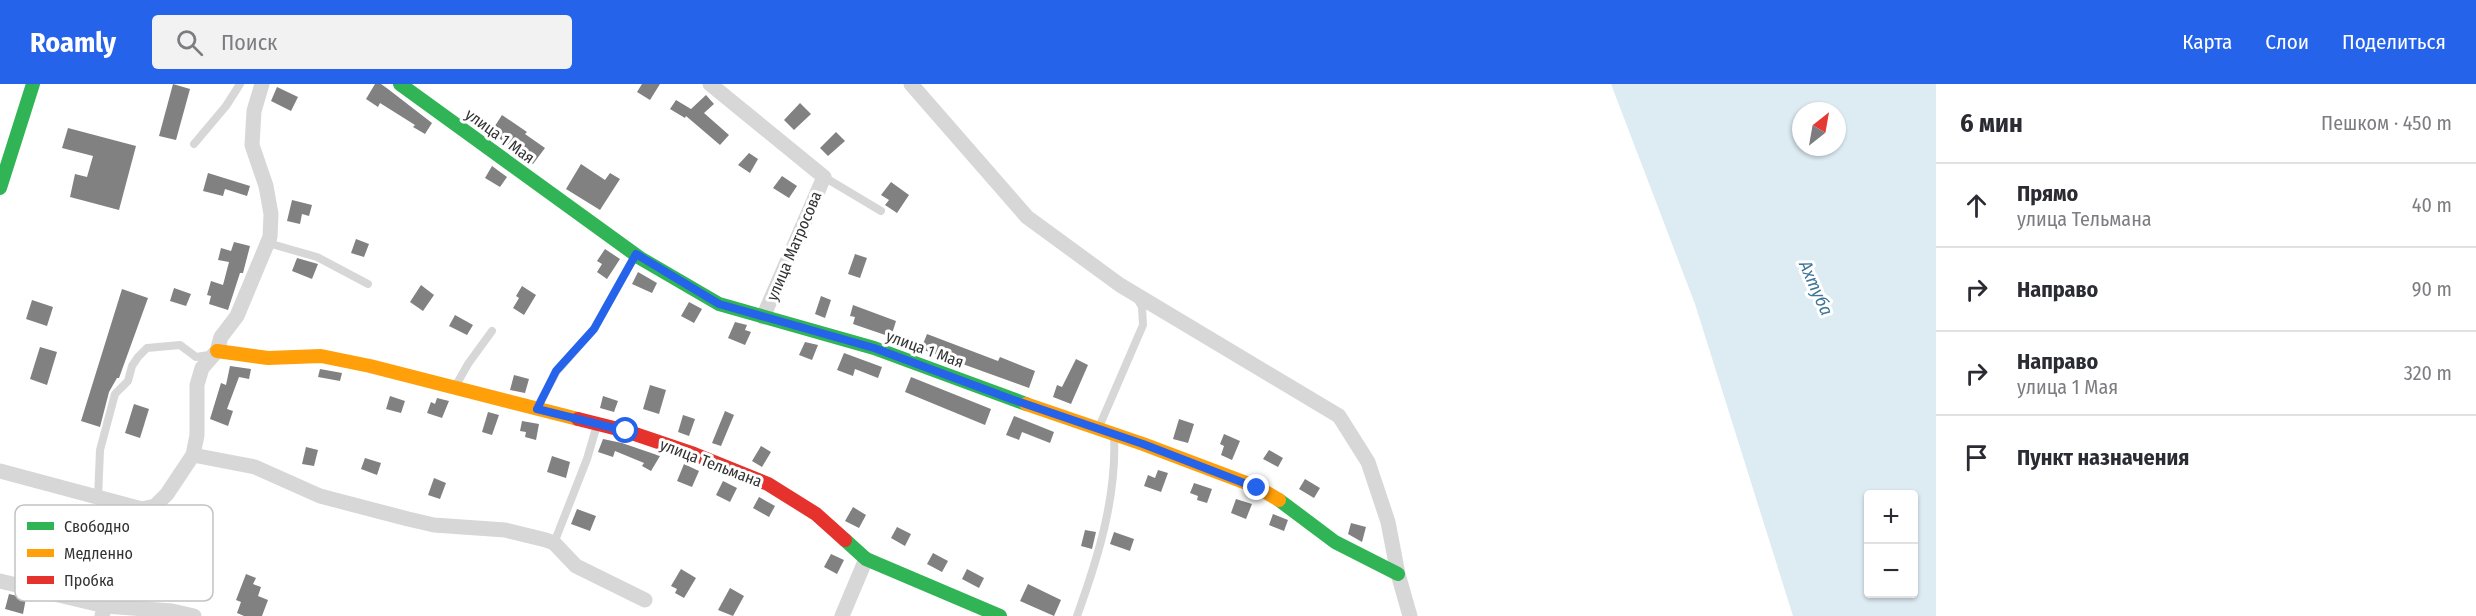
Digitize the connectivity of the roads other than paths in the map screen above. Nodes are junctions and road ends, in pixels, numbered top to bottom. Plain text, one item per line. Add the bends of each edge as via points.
1 (33, 84) edge
2 (240, 84) edge
3 (262, 84) edge
4 (400, 84) edge
5 (710, 84) edge
6 (911, 84) edge
7 (194, 144) dead end
8 (824, 177) junction
9 (0, 188) edge
10 (881, 211) dead end
11 (268, 243) junction
12 (636, 254) junction
13 (368, 284) dead end
14 (1134, 293) junction
15 (763, 317) junction
16 (492, 331) dead end
17 (217, 351) junction
18 (453, 389) junction
19 (537, 409) junction
20 (597, 424) junction
21 (1098, 428) junction
22 (1114, 434) junction
23 (193, 455) junction
24 (0, 471) edge
25 (98, 499) junction
26 (124, 505) edge
27 (156, 505) edge
28 (554, 543) junction
29 (866, 559) junction
30 (1398, 574) junction
31 (0, 581) edge
32 (15, 585) edge
33 (645, 600) dead end
34 (69, 601) edge
35 (103, 611) edge
36 (194, 616) edge
37 (842, 616) edge
38 (1000, 616) edge
39 (1077, 616) edge
40 (1410, 616) edge

1 - 9 street
2 - 7 lane
3 - 11 street via 254,111 252,145 271,214
4 - 12 street, улица 1 Мая
5 - 8 street, улица Матросова
6 - 14 street via 1027,217
8 - 10 lane
8 - 15 street, улица Матросова
11 - 13 lane via 317,257
11 - 17 street via 237,316 221,337
12 - 15 street, улица 1 Мая via 719,304
12 - 19 lane via 594,329 556,371
14 - 21 lane via 1142,307 1143,325
14 - 30 street via 1339,416 1368,462 1388,522
15 - 21 street, улица 1 Мая via 874,348
16 - 18 lane
17 - 18 street, улица Тельмана via 268,358 321,356
17 - 23 street via 202,368 197,385
17 - 25 lane via 204,358 180,345 164,345 147,348 138,357 128,381 114,394 100,450
18 - 19 street, улица Тельмана
19 - 20 street, улица Тельмана
20 - 28 lane
20 - 29 street, улица Тельмана via 694,454 768,484 816,514
21 - 22 street, улица 1 Мая
22 - 30 street, улица 1 Мая via 1257,488 1289,505 1335,542
22 - 39 lane via 1105,525 1096,565
23 - 27 street
23 - 28 street via 255,467 320,496 408,519 434,525 505,530
24 - 25 street
25 - 26 street
28 - 33 street via 576,566
29 - 37 street
29 - 38 street, улица Тельмана
30 - 40 street
31 - 32 street
34 - 35 street
35 - 36 street via 172,611

